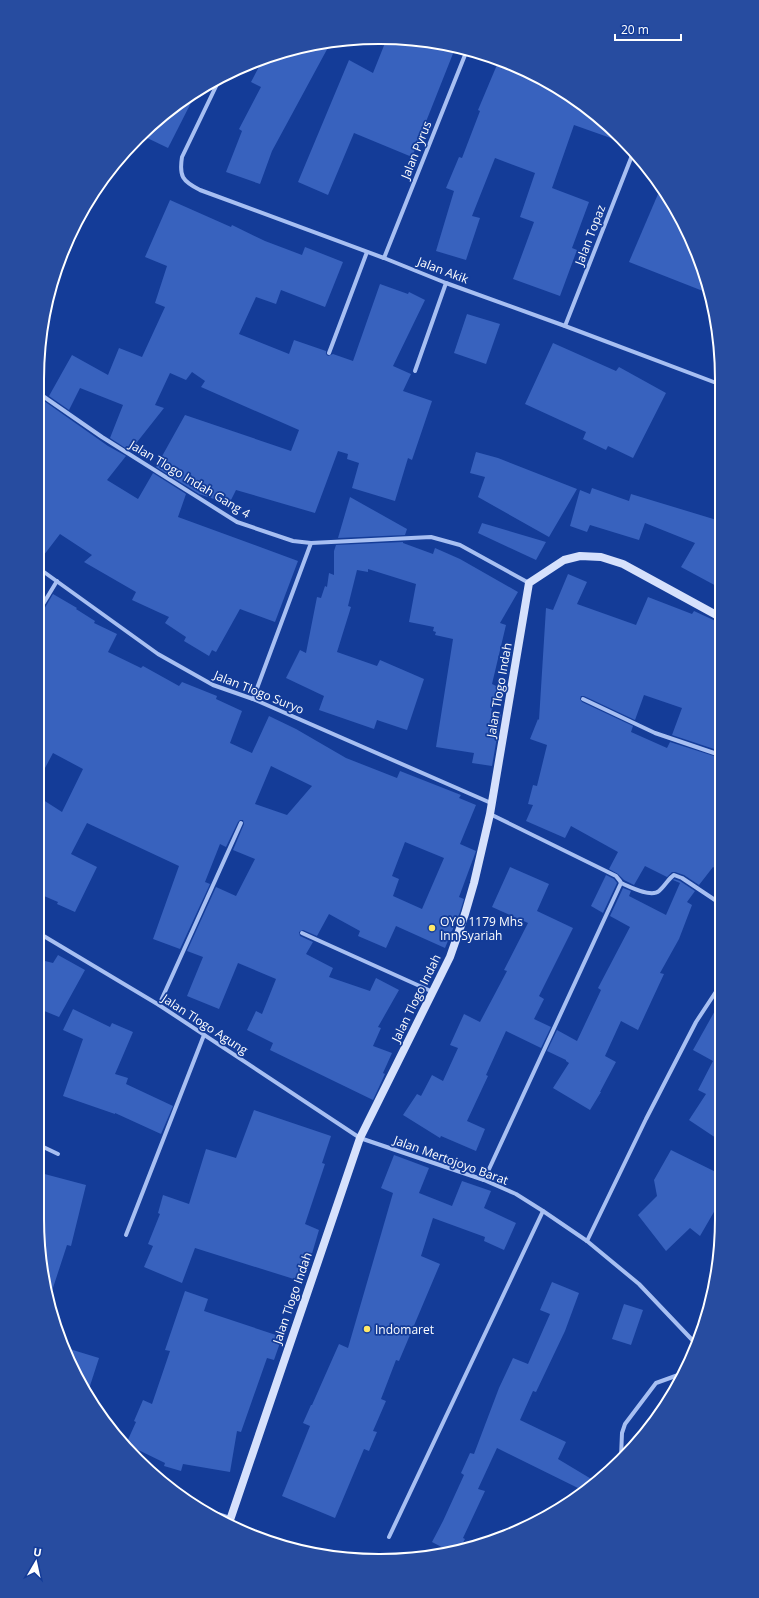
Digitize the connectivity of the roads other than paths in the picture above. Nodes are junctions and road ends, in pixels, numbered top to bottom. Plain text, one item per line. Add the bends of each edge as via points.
1 (465, 55) edge
2 (216, 87) edge
3 (631, 157) edge
4 (367, 252) junction
5 (384, 258) junction
6 (446, 284) junction
7 (565, 326) junction
8 (329, 352) dead end
9 (415, 371) dead end
10 (715, 382) edge
11 (44, 397) edge
12 (312, 543) junction
13 (44, 572) edge
14 (57, 581) junction
15 (529, 583) junction
16 (44, 602) edge
17 (715, 615) edge
18 (253, 699) junction
19 (583, 699) dead end
20 (715, 753) edge
21 (492, 803) junction
22 (490, 814) junction
23 (240, 823) dead end
24 (621, 883) junction
25 (715, 900) edge
26 (302, 933) dead end
27 (44, 936) edge
28 (433, 992) junction
29 (715, 993) edge
30 (159, 1005) junction
31 (204, 1035) junction
32 (360, 1138) junction
33 (44, 1147) edge
34 (58, 1154) dead end
35 (484, 1180) junction
36 (543, 1210) junction
37 (126, 1235) dead end
38 (586, 1241) junction
39 (692, 1339) edge
40 (675, 1376) edge
41 (621, 1451) edge
42 (230, 1518) edge
43 (388, 1537) dead end

1 - 5 street, Jalan Pyrus
2 - 4 street, Jalan Akik via 182,157 182,178 200,190
3 - 7 street, Jalan Topaz
4 - 5 street, Jalan Akik
4 - 8 street
5 - 6 street, Jalan Akik
6 - 7 street, Jalan Akik
6 - 9 street
7 - 10 street, Jalan Akik
11 - 12 street, Jalan Tlogo Indah Gang 4 via 102,437 237,522 292,541
12 - 15 street, Jalan Tlogo Indah Gang 4 via 431,537 460,545
12 - 18 street
13 - 14 street, Jalan Tlogo Suryo
14 - 16 street
14 - 18 street, Jalan Tlogo Suryo via 158,654 213,685
15 - 17 street via 564,560 580,556 601,557 623,564
15 - 21 street, Jalan Tlogo Indah
18 - 21 street, Jalan Tlogo Suryo
19 - 20 street via 655,733
21 - 22 street, Jalan Tlogo Indah
22 - 24 street via 616,876
22 - 28 street, Jalan Tlogo Indah via 465,914 450,957
23 - 30 street
24 - 25 street via 654,894 674,875
24 - 35 street
26 - 28 street
27 - 30 street, Jalan Tlogo Agung
28 - 32 street, Jalan Tlogo Indah
29 - 38 street via 696,1022
30 - 31 street, Jalan Tlogo Agung
31 - 32 street, Jalan Tlogo Agung
31 - 37 street
32 - 35 street, Jalan Mertojoyo Barat
32 - 42 street, Jalan Tlogo Indah
33 - 34 street
35 - 36 street, Jalan Mertojoyo Barat via 516,1194
36 - 38 street, Jalan Mertojoyo Barat
36 - 43 street
38 - 39 street, Jalan Mertojoyo Barat via 639,1284
40 - 41 street via 656,1383 625,1424

